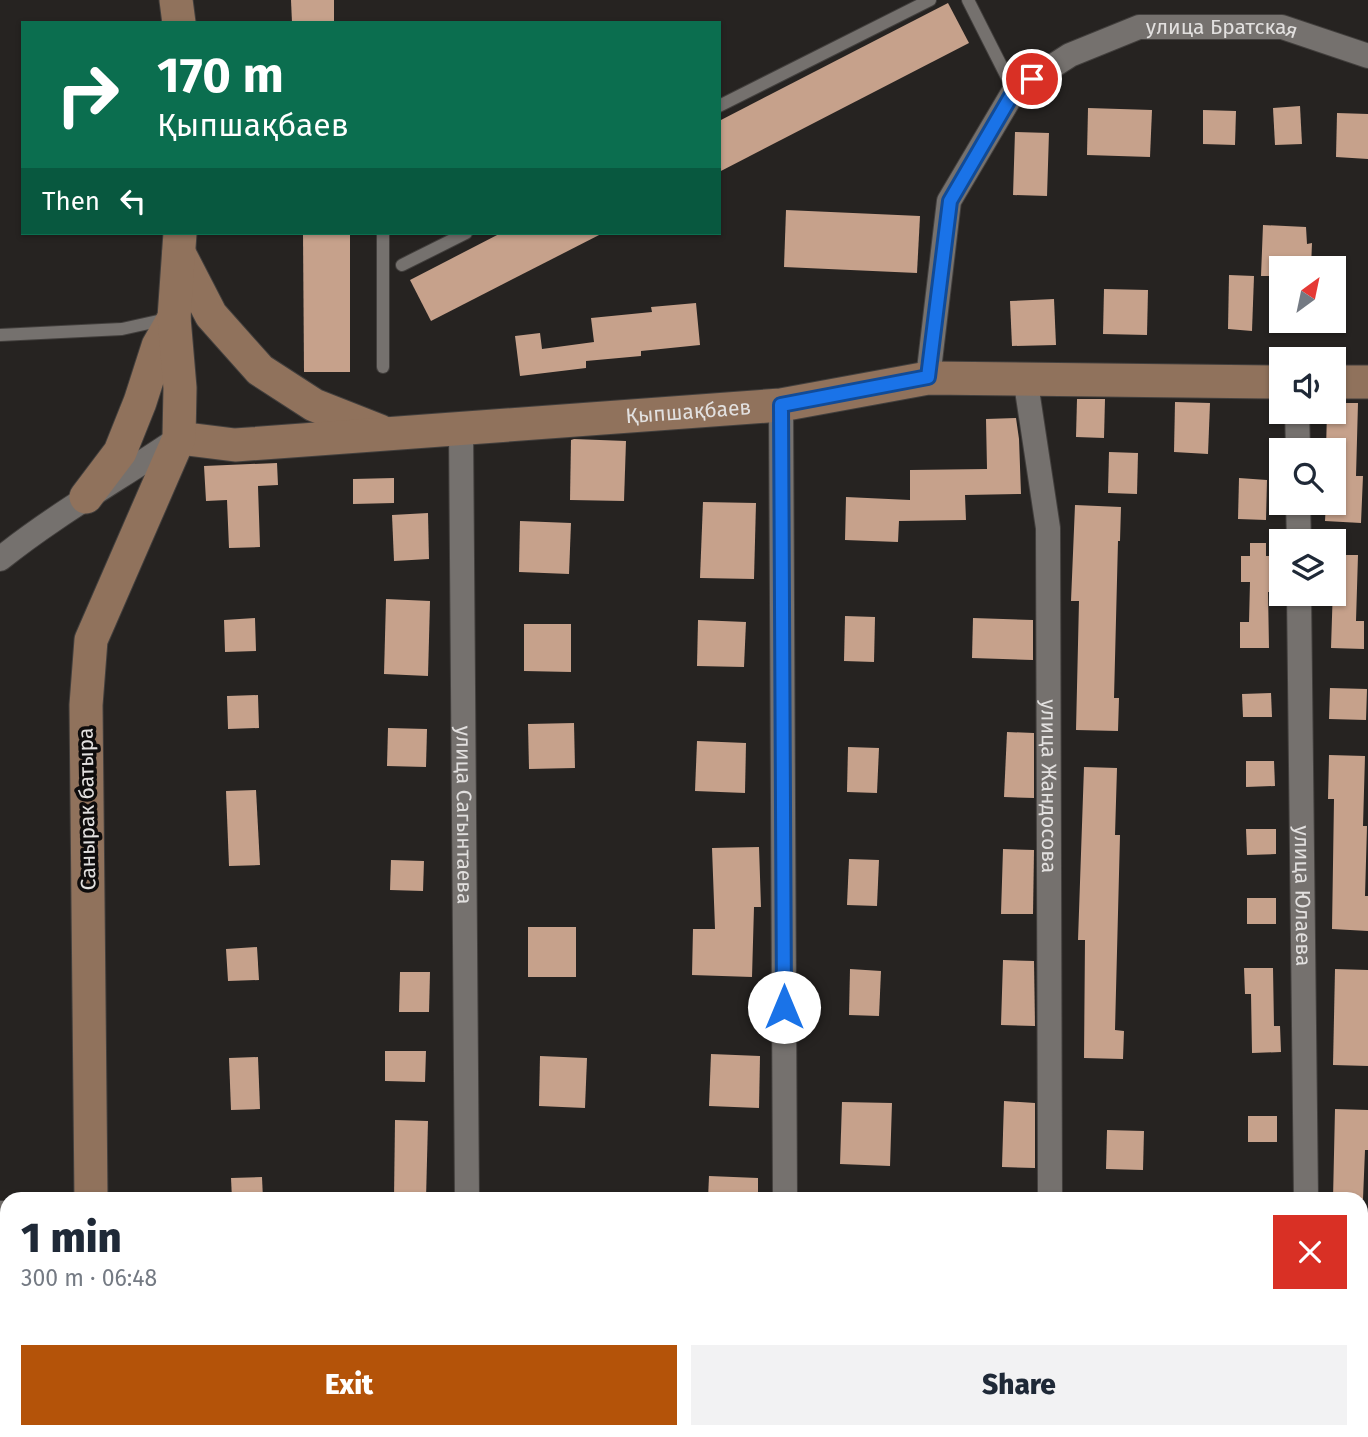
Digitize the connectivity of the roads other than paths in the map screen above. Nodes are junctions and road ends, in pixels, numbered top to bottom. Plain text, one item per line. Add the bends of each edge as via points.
1 (176, 0) edge
2 (930, 0) edge
3 (968, 0) edge
4 (178, 21) edge
5 (1368, 55) edge
6 (1014, 91) junction
7 (721, 105) edge
8 (383, 235) edge
9 (462, 235) edge
10 (179, 243) edge
11 (402, 265) dead end
12 (174, 318) junction
13 (0, 335) edge
14 (383, 367) dead end
15 (928, 377) junction
16 (1025, 377) junction
17 (1269, 382) edge
18 (1368, 382) edge
19 (1346, 383) edge
20 (781, 405) junction
21 (461, 430) junction
22 (389, 435) junction
23 (179, 438) junction
24 (86, 498) junction
25 (10, 544) edge
26 (0, 559) edge
27 (1299, 606) edge
28 (91, 1192) edge
29 (467, 1192) edge
30 (785, 1192) edge
31 (1050, 1192) edge
32 (1306, 1192) edge

1 - 4 street
2 - 7 lane
3 - 6 lane
5 - 6 street, улица Братская via 1282,27 1139,27 1070,55
6 - 15 street, улица Братская via 950,201
8 - 14 lane
9 - 11 lane
10 - 12 street
10 - 22 street via 211,315 260,370 314,404
12 - 13 lane via 122,329
12 - 23 street
12 - 24 street via 158,346 120,452
15 - 16 street, Қыпшақбаев
15 - 20 street, Қыпшақбаев
16 - 17 street, Қыпшақбаев
16 - 31 street, улица Жандосова via 1048,528
18 - 19 street
20 - 21 street, Қыпшақбаев
20 - 30 street
21 - 22 street, Қыпшақбаев
21 - 29 street, улица Сагынтаева
22 - 23 street, Қыпшақбаев via 236,445
23 - 24 street
23 - 28 street, Санырак батыра via 91,639 86,705
24 - 25 street
25 - 26 street
27 - 32 street, улица Юлаева

